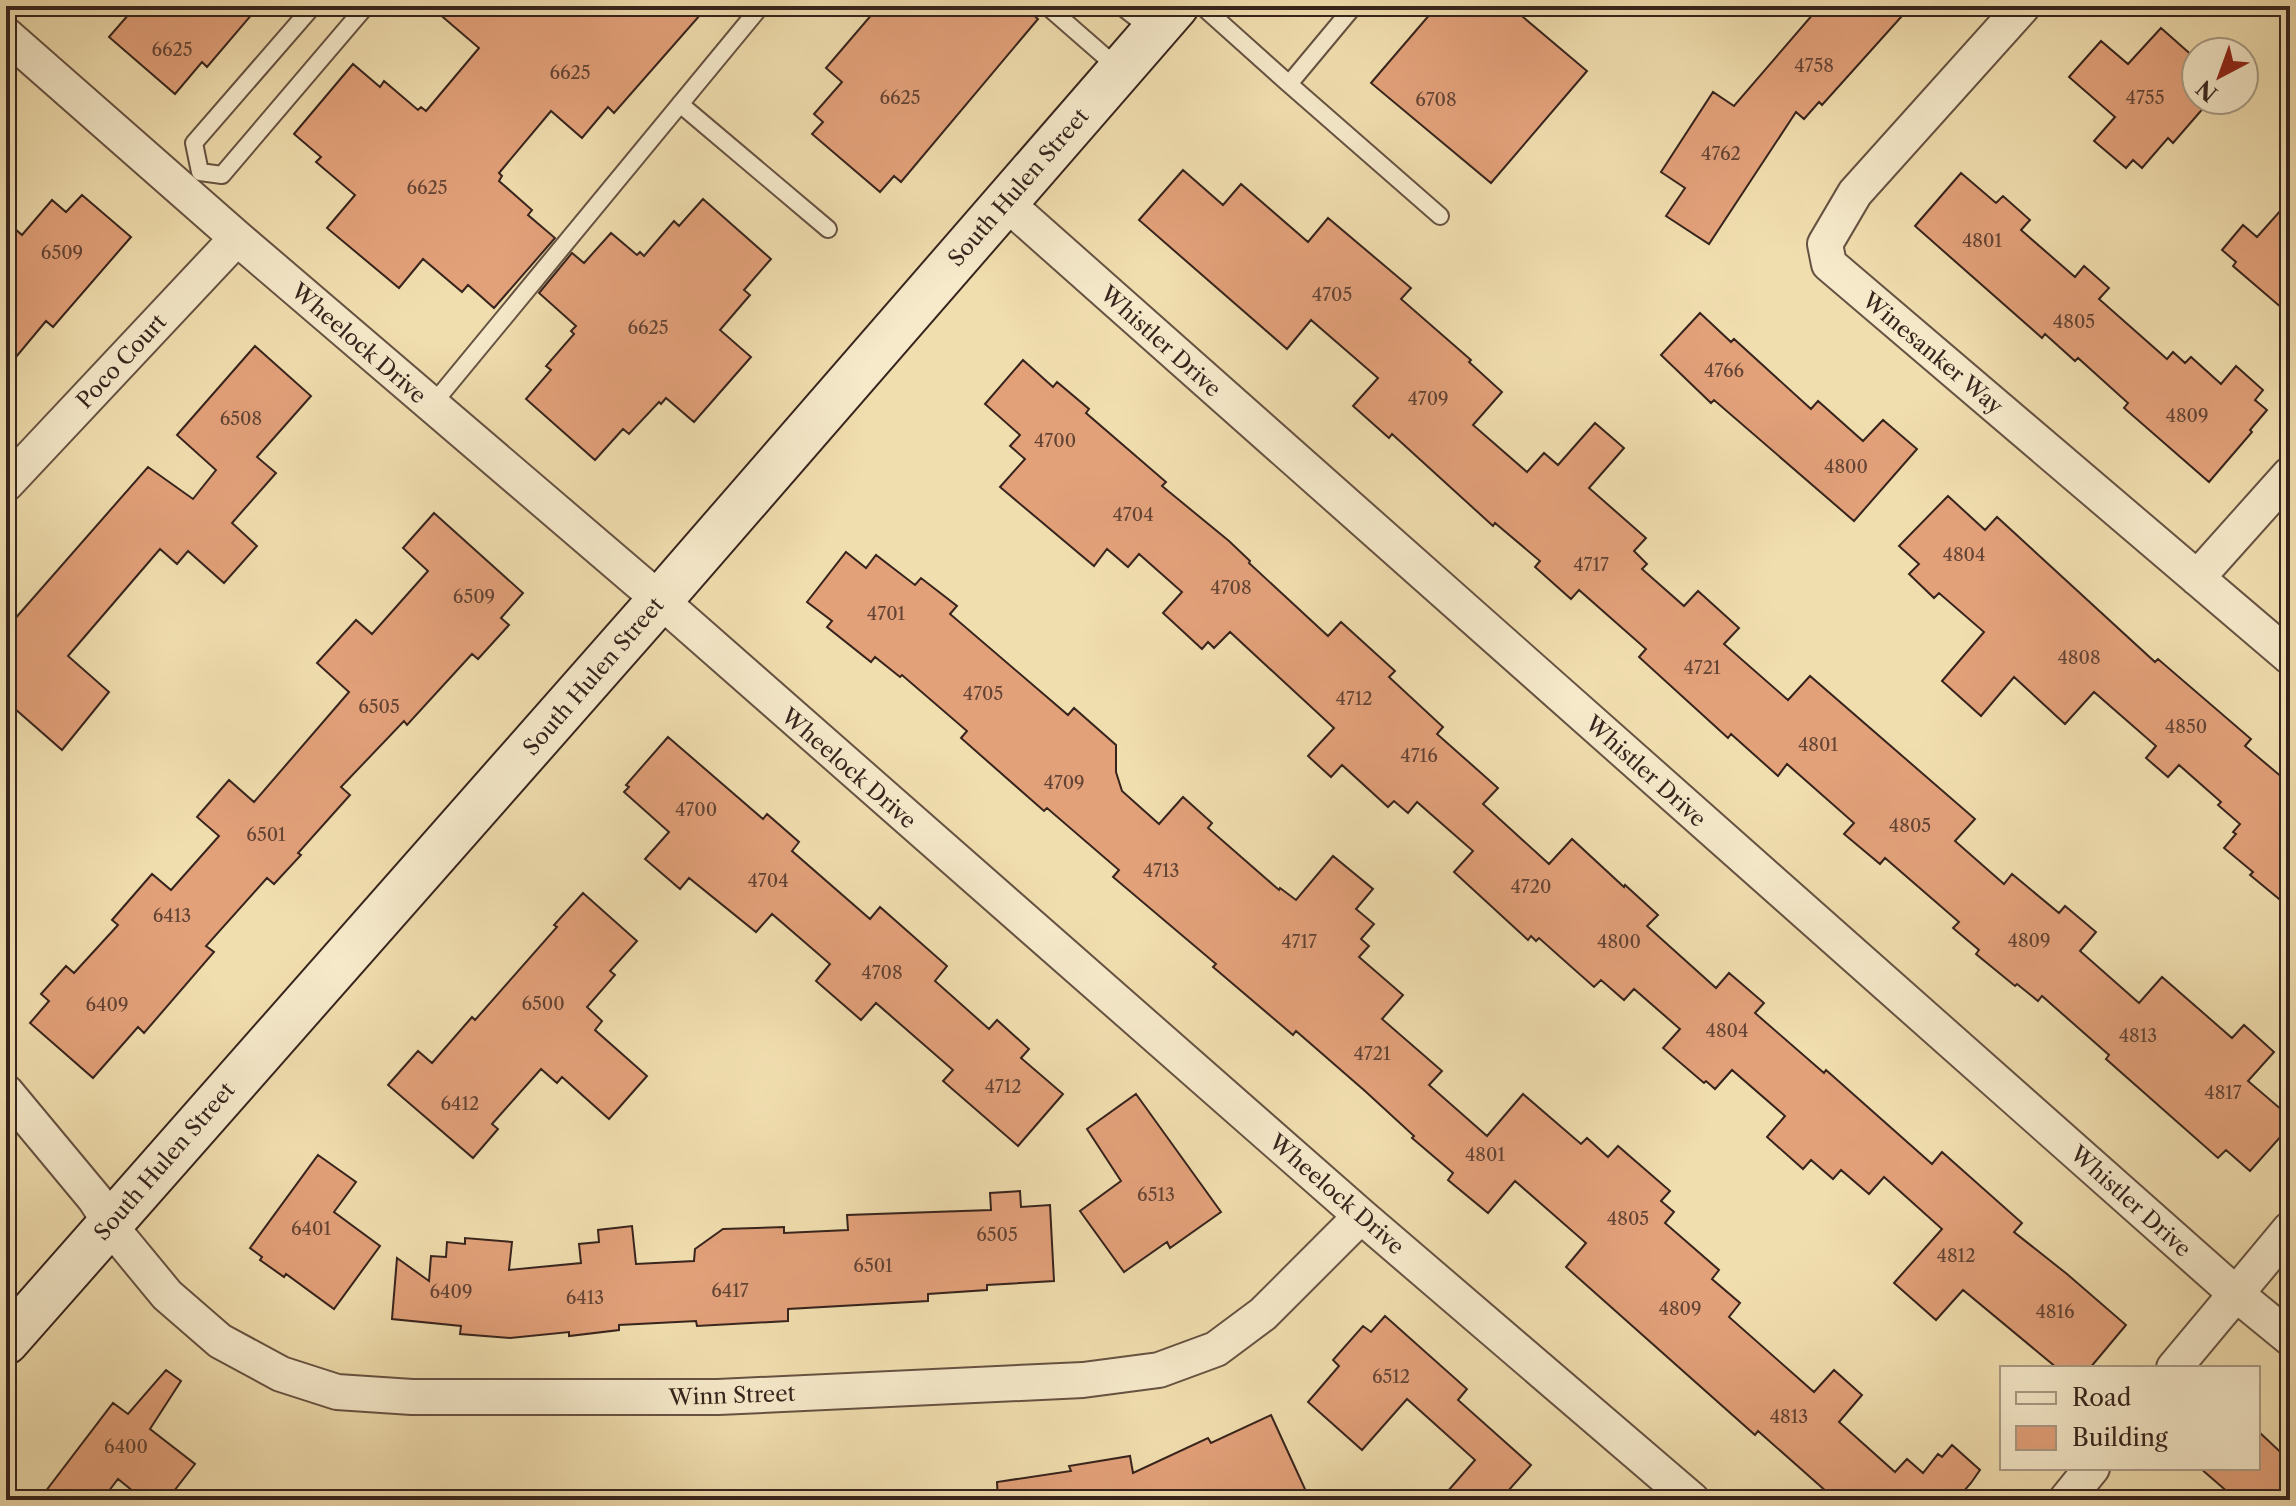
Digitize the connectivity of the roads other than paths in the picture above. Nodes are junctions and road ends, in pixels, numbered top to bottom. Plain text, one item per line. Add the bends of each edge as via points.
1 (313, 6) edge
2 (366, 6) edge
3 (761, 6) edge
4 (1047, 6) edge
5 (1202, 6) edge
6 (1354, 6) edge
7 (2023, 6) edge
8 (1150, 14) edge
9 (6, 35) edge
10 (1121, 70) junction
11 (1289, 84) junction
12 (680, 104) junction
13 (192, 181) junction
14 (1004, 201) junction
15 (1440, 216) dead end
16 (828, 229) dead end
17 (237, 238) junction
18 (432, 405) junction
19 (2290, 474) edge
20 (6, 484) edge
21 (2197, 578) junction
22 (660, 600) junction
23 (2290, 657) edge
24 (6, 1092) edge
25 (1361, 1216) junction
26 (109, 1223) junction
27 (2290, 1229) edge
28 (2235, 1293) junction
29 (2290, 1338) edge
30 (6, 1342) edge
31 (2176, 1366) edge
32 (2090, 1470) edge
33 (1692, 1500) edge
34 (2066, 1500) edge

1 - 13 lane via 194,143
2 - 13 lane via 222,175
3 - 12 lane
4 - 10 lane
5 - 11 lane
6 - 11 lane
7 - 21 street, Winesanker Way via 1855,193 1825,244 1829,264
8 - 10 main road, South Hulen Street
9 - 13 street, Wheelock Drive
10 - 14 main road, South Hulen Street
11 - 15 lane
12 - 16 lane
12 - 18 lane
13 - 17 street, Wheelock Drive
14 - 22 main road, South Hulen Street
14 - 28 street, Whistler Drive
17 - 18 street, Wheelock Drive
17 - 20 street, Poco Court
18 - 22 street, Wheelock Drive
19 - 21 street
21 - 23 street, Winesanker Way
22 - 25 street, Wheelock Drive
22 - 26 main road, South Hulen Street
24 - 26 street
25 - 26 street, Winn Street via 1263,1314 1216,1349 1159,1370 1083,1380 718,1397 412,1397 337,1392 281,1374 220,1341 167,1295
25 - 33 street, Wheelock Drive
26 - 30 main road, South Hulen Street
27 - 28 street
28 - 29 street, Whistler Drive
28 - 31 street
32 - 34 street

